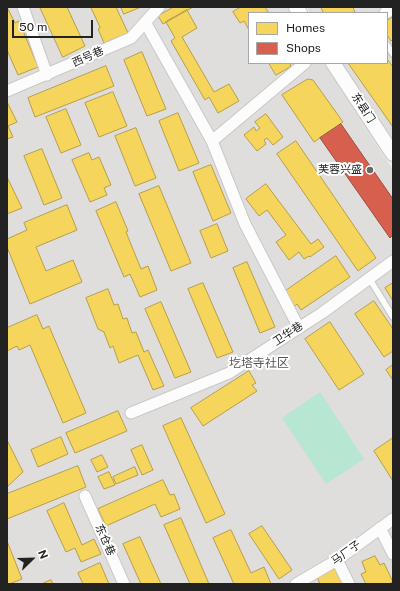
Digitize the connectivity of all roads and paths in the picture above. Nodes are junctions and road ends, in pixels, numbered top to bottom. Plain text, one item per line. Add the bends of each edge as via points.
1 (23, 7) edge
2 (159, 7) edge
3 (145, 22) junction
4 (304, 64) edge
5 (334, 64) edge
6 (47, 75) junction
7 (7, 91) edge
8 (212, 141) junction
9 (393, 154) edge
10 (393, 261) edge
11 (369, 278) junction
12 (393, 317) edge
13 (299, 328) junction
14 (131, 413) dead end
15 (85, 496) dead end
16 (393, 519) edge
17 (380, 528) junction
18 (393, 554) edge
19 (337, 560) junction
20 (124, 584) edge
21 (296, 584) edge
22 (349, 584) edge

1 - 6 street
2 - 3 street, 西号巷
3 - 6 street, 西号巷 via 130,38
3 - 8 street
4 - 8 street
5 - 9 street, 东县门
6 - 7 street, 西号巷
8 - 13 street via 245,224
10 - 11 street, 卫华巷
11 - 12 lane
11 - 13 street, 卫华巷
13 - 14 street, 卫华巷 via 229,373
15 - 20 street, 东仓巷
16 - 17 street, 马厂子
17 - 18 street
17 - 19 street, 马厂子
19 - 21 street, 马厂子
19 - 22 street

